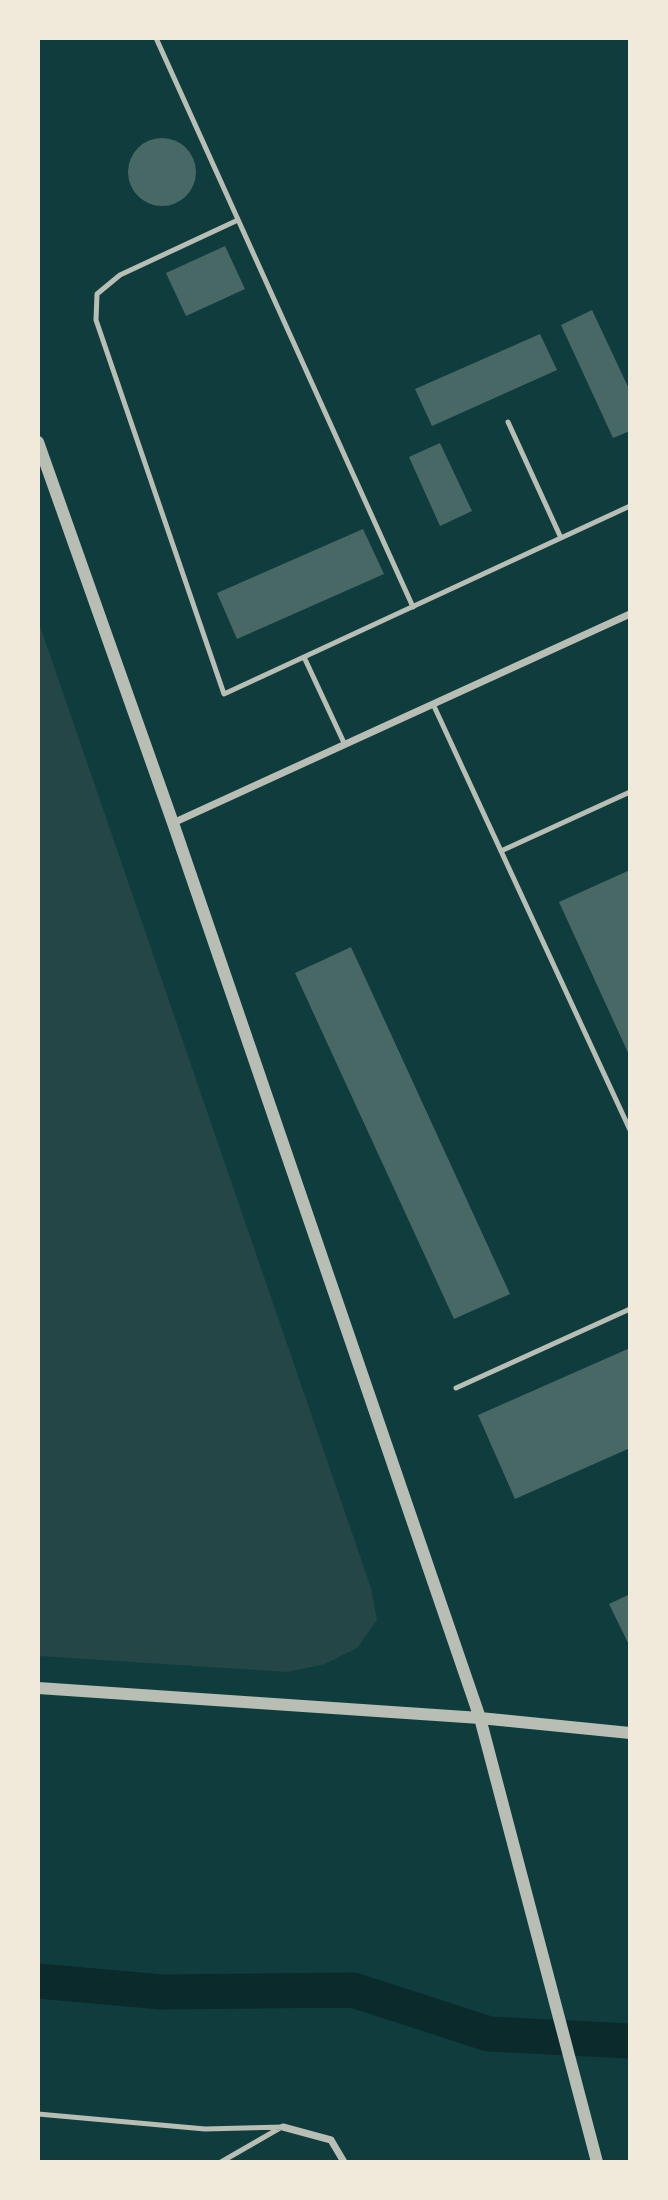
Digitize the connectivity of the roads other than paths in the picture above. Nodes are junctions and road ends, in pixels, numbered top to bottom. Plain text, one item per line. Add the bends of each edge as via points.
1 (156, 38) edge
2 (238, 220) junction
3 (508, 422) dead end
4 (38, 442) edge
5 (629, 506) edge
6 (561, 538) junction
7 (413, 607) junction
8 (629, 614) edge
9 (304, 657) junction
10 (433, 704) junction
11 (345, 745) junction
12 (629, 792) edge
13 (173, 823) junction
14 (501, 851) junction
15 (629, 1130) edge
16 (629, 1309) edge
17 (456, 1388) dead end
18 (38, 1688) edge
19 (480, 1717) junction
20 (629, 1733) edge
21 (38, 2114) edge
22 (283, 2127) junction
23 (221, 2161) edge
24 (344, 2161) edge
25 (597, 2161) edge

1 - 2 lane
2 - 7 lane
2 - 9 lane via 120,275 97,294 96,320 224,694
3 - 6 lane
4 - 13 street
5 - 6 lane
6 - 7 lane
7 - 9 lane
8 - 10 street
9 - 11 lane
10 - 11 street
10 - 14 lane
11 - 13 street
12 - 14 lane
13 - 19 street
14 - 15 lane
16 - 17 lane
18 - 19 street
19 - 20 street
19 - 25 street
21 - 22 lane via 205,2129
22 - 23 lane
22 - 24 street via 331,2140

